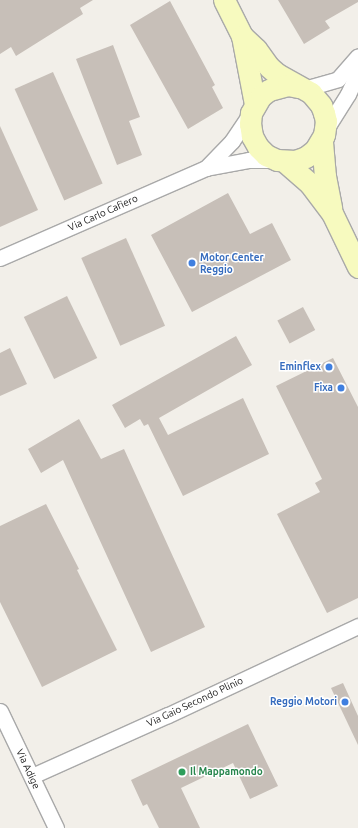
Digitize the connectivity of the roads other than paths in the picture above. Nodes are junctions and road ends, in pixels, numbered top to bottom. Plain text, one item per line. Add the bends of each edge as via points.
1 (224, 0) edge
2 (242, 36) junction
3 (358, 56) edge
4 (358, 73) edge
5 (301, 88) junction
6 (253, 108) junction
7 (324, 135) junction
8 (280, 161) junction
9 (206, 168) junction
10 (332, 213) junction
11 (0, 258) edge
12 (358, 266) edge
13 (358, 626) edge
14 (0, 711) edge
15 (32, 776) junction
16 (56, 828) edge

1 - 2 main road
2 - 5 main road via 256,49 269,67
2 - 6 main road
3 - 5 street via 338,79
4 - 7 street
5 - 6 main road via 278,87 261,96
5 - 7 main road via 311,93 321,105 325,117
6 - 8 main road via 250,124 255,141 266,155
6 - 9 street, Via Carlo Cafiero via 232,141
7 - 8 main road via 315,150 306,157 295,161
7 - 10 main road via 325,176
8 - 9 street, Via Carlo Cafiero via 249,160
8 - 10 main road via 310,184
9 - 11 street, Via Carlo Cafiero
10 - 12 main road
13 - 15 street, Via Gaio Secondo Plinio
14 - 15 street, Via Adige
15 - 16 street, Via Adige

